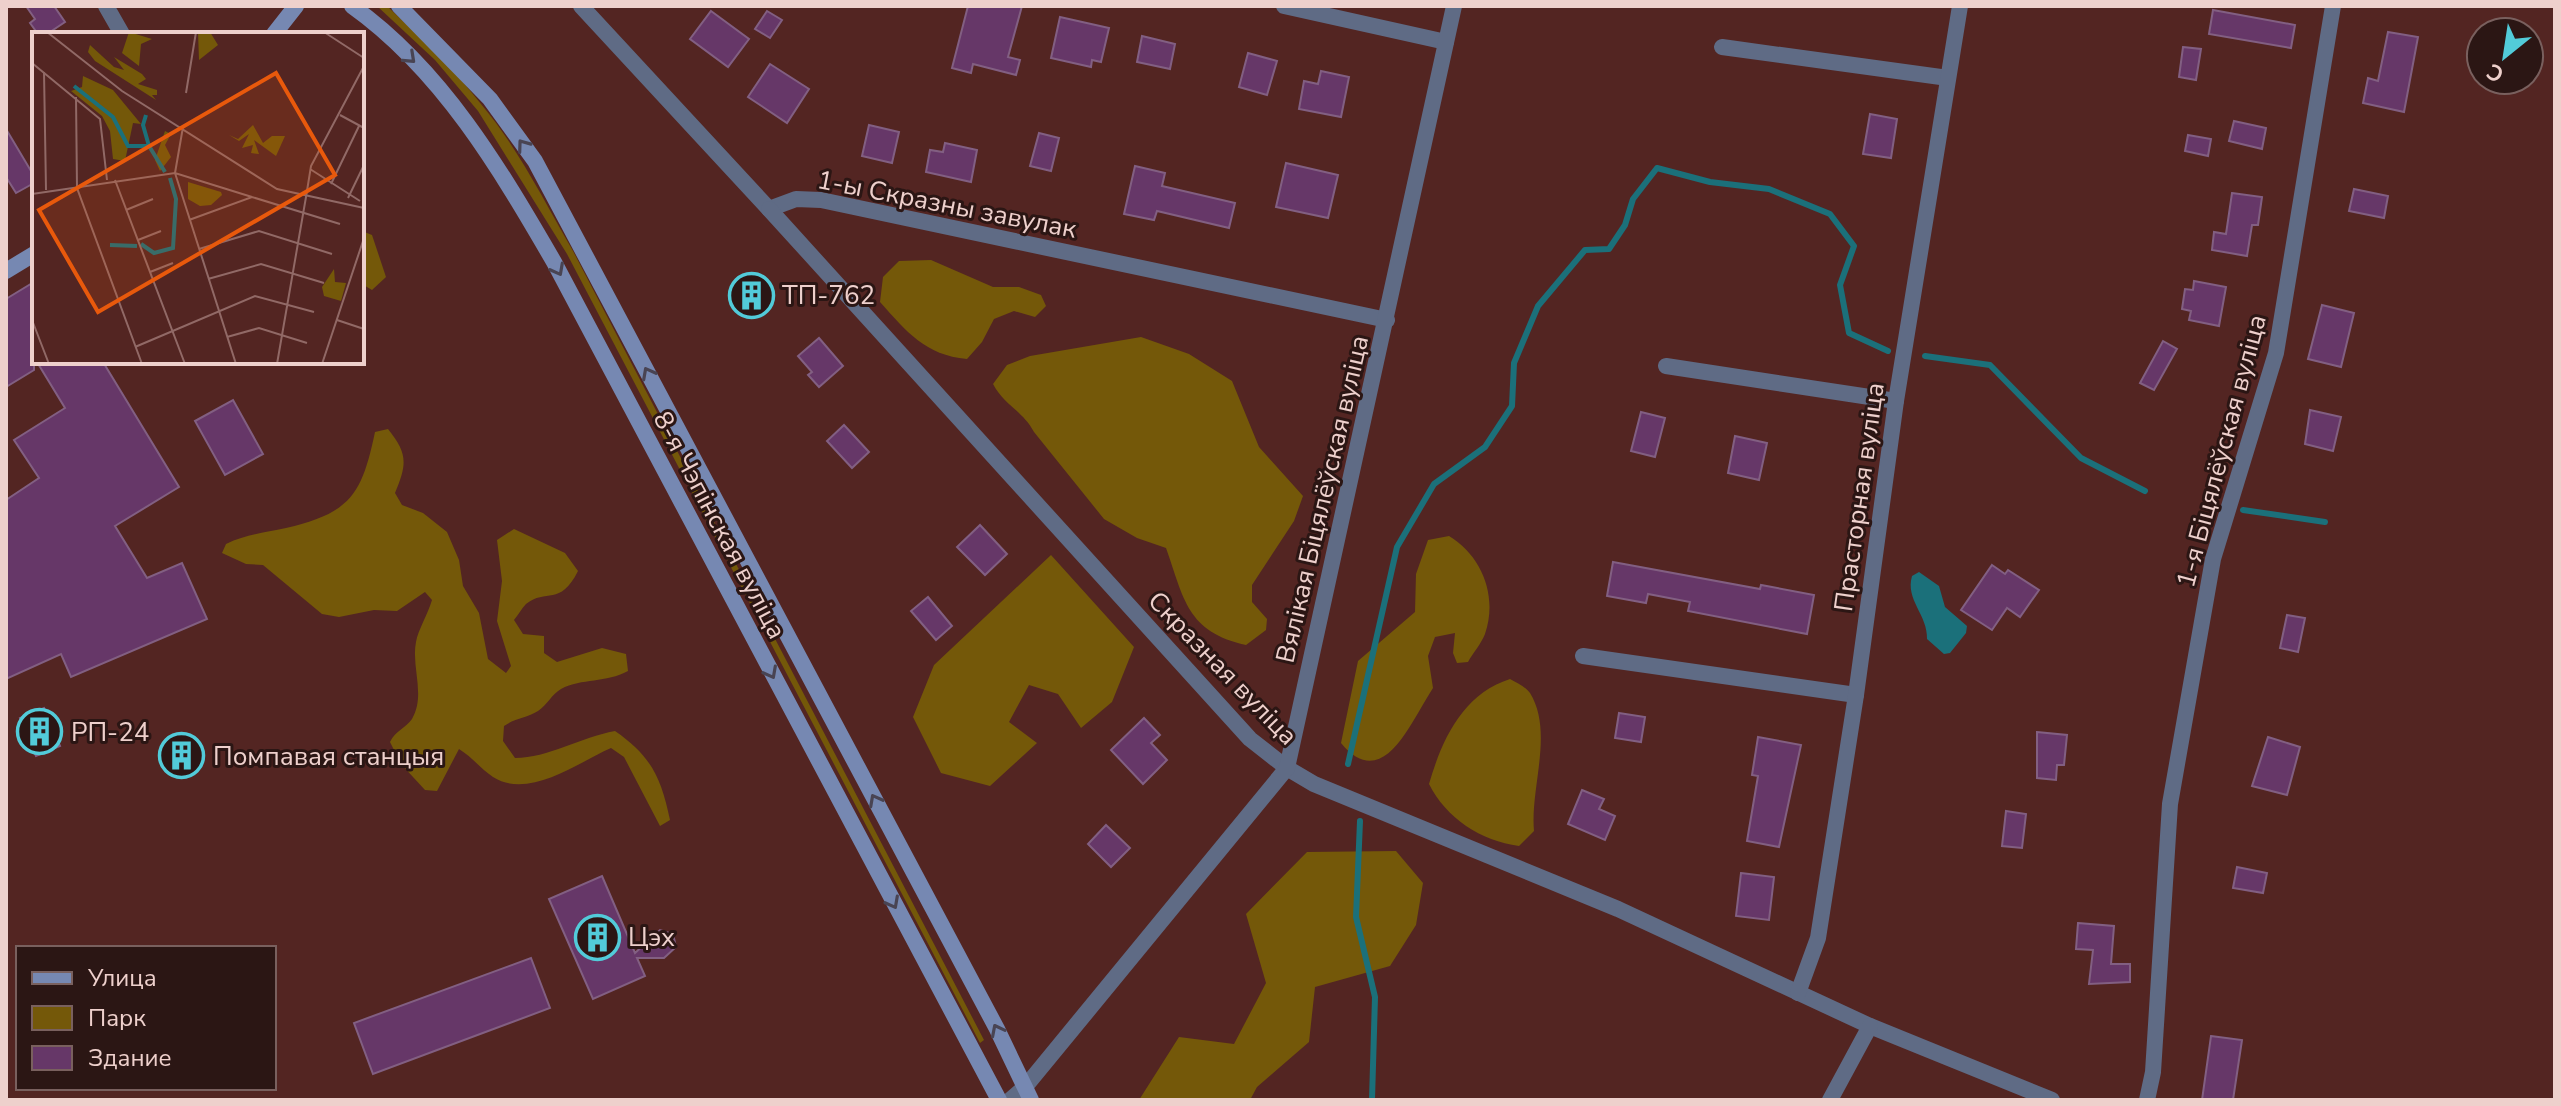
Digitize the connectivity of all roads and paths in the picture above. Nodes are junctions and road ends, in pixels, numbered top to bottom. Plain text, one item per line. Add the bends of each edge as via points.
1 (106, 6) edge
2 (296, 6) edge
3 (352, 6) edge
4 (399, 6) edge
5 (581, 6) edge
6 (1284, 6) edge
7 (1454, 6) edge
8 (1960, 6) edge
9 (2333, 6) edge
10 (121, 32) edge
11 (276, 32) edge
12 (1446, 42) junction
13 (1722, 47) dead end
14 (1948, 78) junction
15 (769, 209) junction
16 (32, 255) edge
17 (6, 271) edge
18 (1387, 320) junction
19 (1666, 366) dead end
20 (1896, 401) junction
21 (1583, 656) dead end
22 (1856, 695) junction
23 (1287, 768) junction
24 (1798, 993) junction
25 (1870, 1026) junction
26 (1028, 1094) edge
27 (999, 1100) edge
28 (1010, 1100) edge
29 (1830, 1100) edge
30 (2052, 1100) edge
31 (2147, 1100) edge

1 - 10 street
2 - 11 main road
3 -> 27 main road, 8-я Чэпінская вуліца via 419,65 505,178
26 -> 4 main road, 8-я Чэпінская вуліца via 535,161 490,99
5 - 15 street
6 - 12 street
7 - 12 street, Вялікая Біцялёўская вуліца
8 - 14 street, Прасторная вуліца
9 - 31 street, 1-я Біцялёўская вуліца via 2276,353 2213,559 2170,804
12 - 18 street, Вялікая Біцялёўская вуліца
13 - 14 street
14 - 20 street, Прасторная вуліца
15 - 18 street, 1-ы Скразны завулак via 796,199 821,200
15 - 23 street, Скразная вуліца via 1250,739
16 - 17 main road
18 - 23 street, Вялікая Біцялёўская вуліца
19 - 20 street
20 - 22 street, Прасторная вуліца
21 - 22 street
22 - 24 street, Прасторная вуліца via 1818,938
23 - 24 street, Скразная вуліца via 1314,784 1618,909
23 - 26 street, Вялікая Біцялёўская вуліца
24 - 25 street, Скразная вуліца
25 - 29 street
25 - 30 street, Скразная вуліца
26 - 28 street, Вялікая Біцялёўская вуліца

